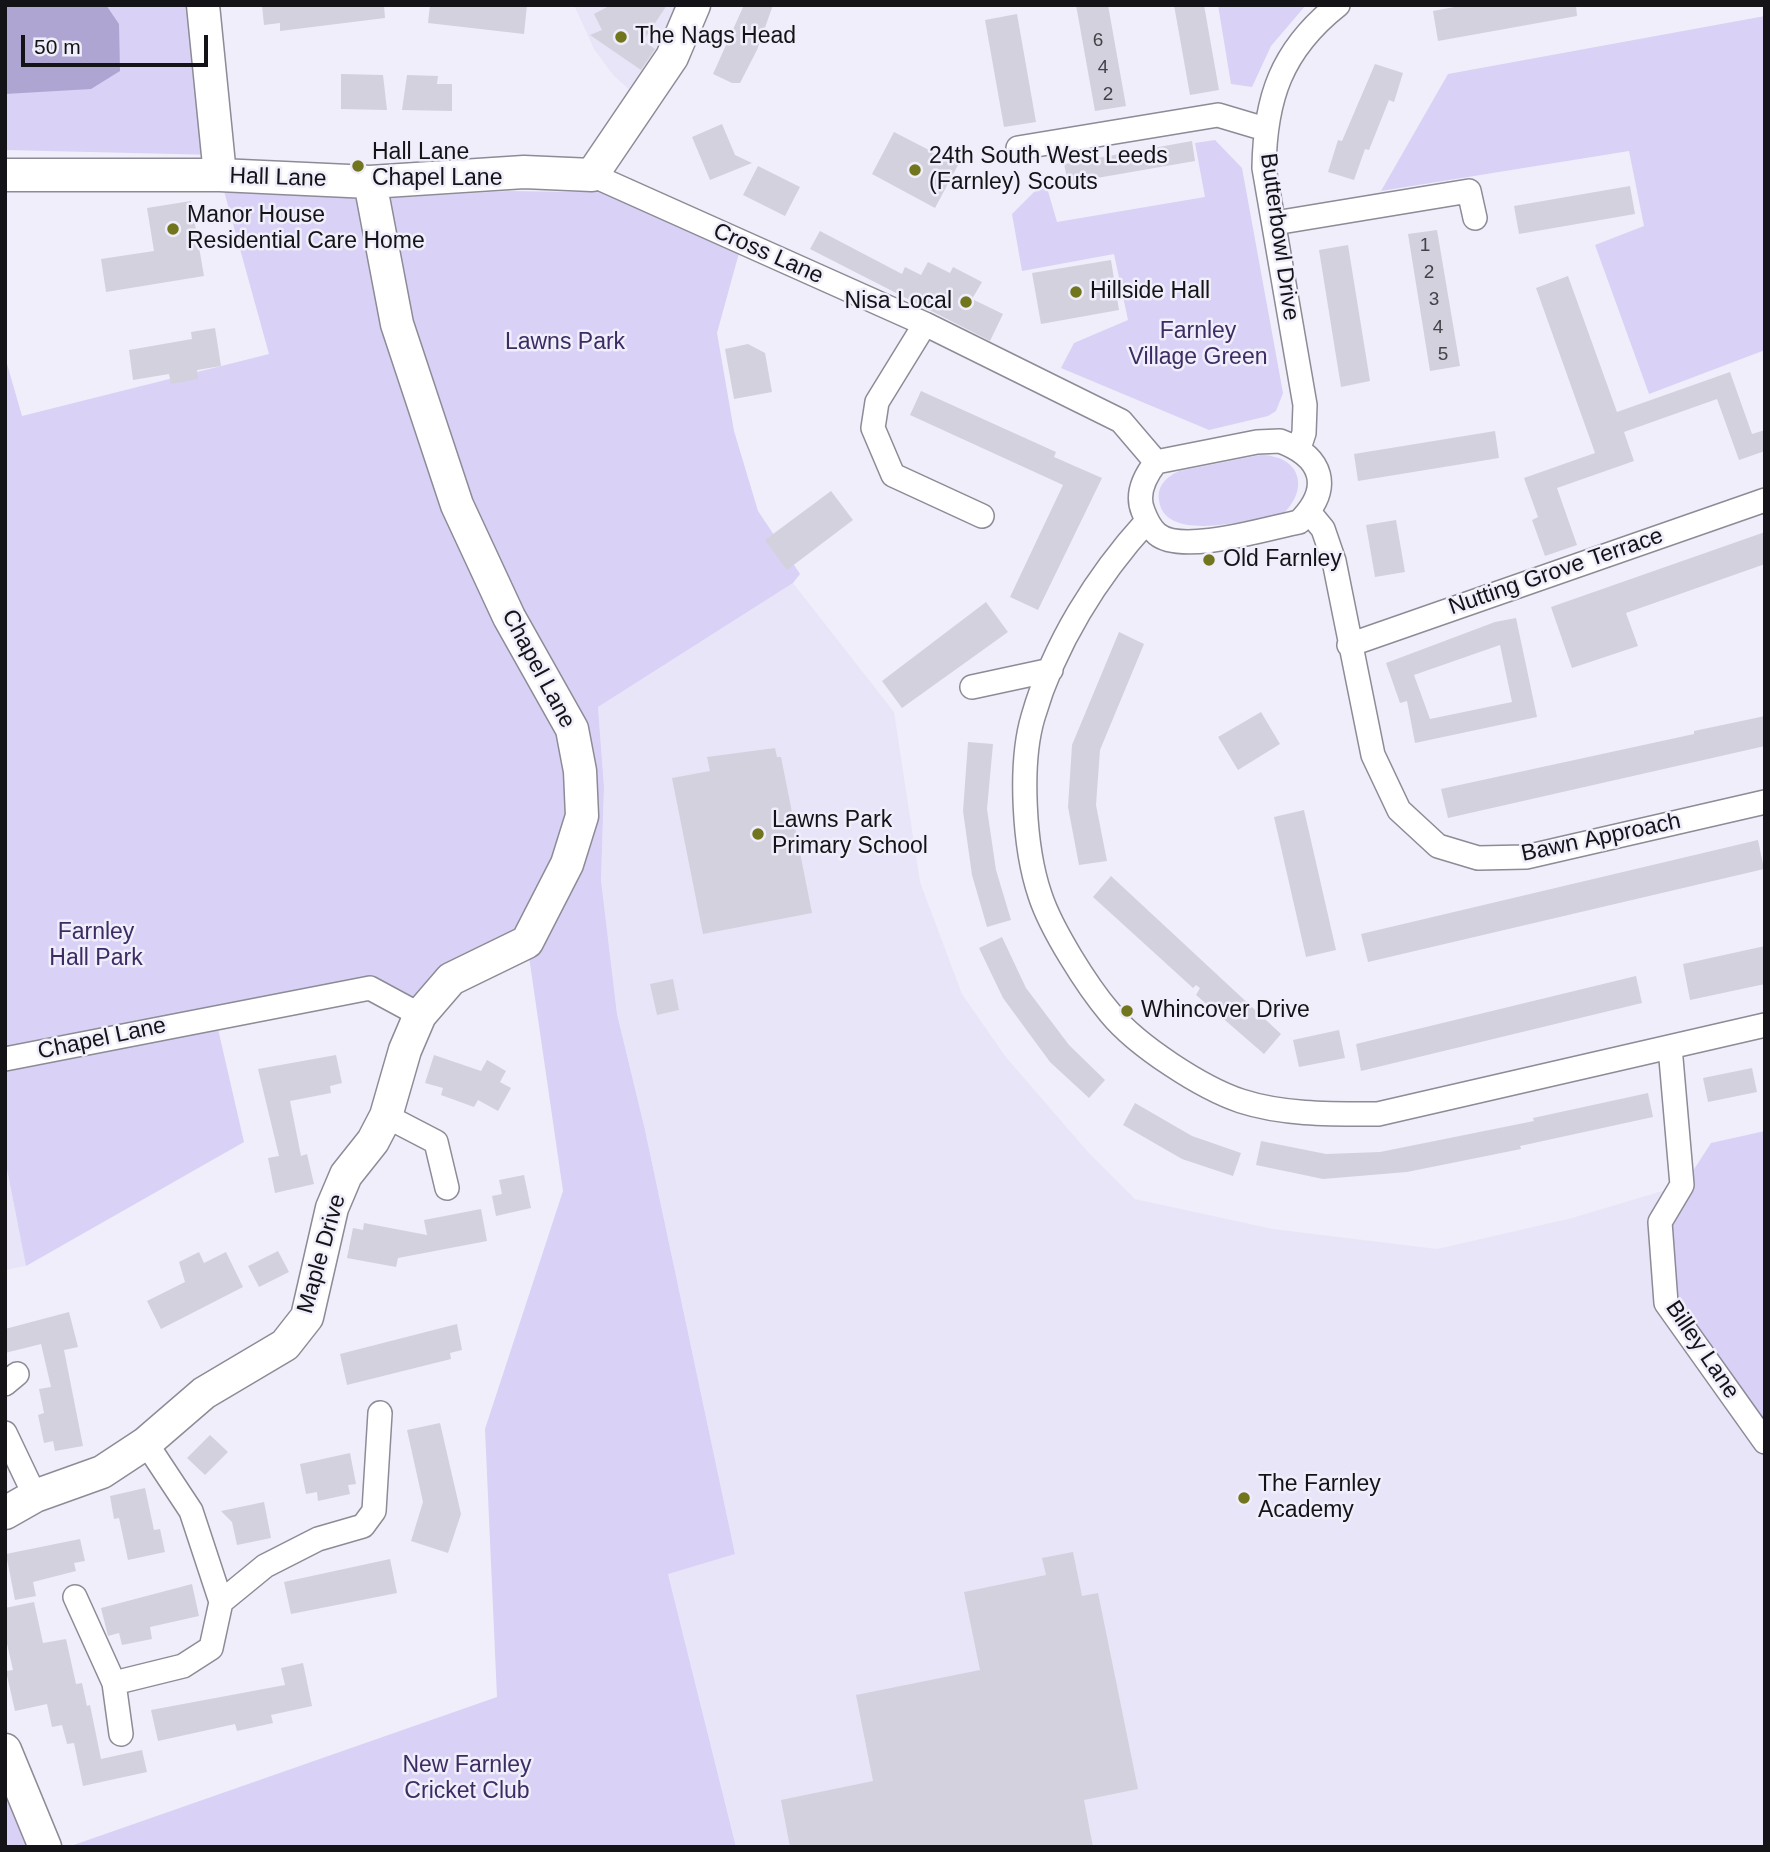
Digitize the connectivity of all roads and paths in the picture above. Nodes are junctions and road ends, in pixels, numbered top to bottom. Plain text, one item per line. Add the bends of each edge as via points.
1 (203, 5) edge
2 (694, 5) edge
3 (1338, 5) edge
4 (1265, 130) junction
5 (1018, 148) dead end
6 (5, 175) edge
7 (592, 175) junction
8 (220, 176) junction
9 (370, 182) junction
10 (1475, 218) dead end
11 (1275, 223) junction
12 (925, 324) junction
13 (1300, 448) junction
14 (1156, 462) junction
15 (1765, 500) edge
16 (1309, 512) junction
17 (982, 516) dead end
18 (1147, 521) junction
19 (1349, 645) junction
20 (1051, 670) junction
21 (972, 687) dead end
22 (1765, 802) edge
23 (420, 1015) junction
24 (1765, 1025) edge
25 (1670, 1047) junction
26 (5, 1059) edge
27 (386, 1116) junction
28 (447, 1188) dead end
29 (380, 1413) dead end
30 (5, 1433) edge
31 (1765, 1442) edge
32 (146, 1443) junction
33 (35, 1496) junction
34 (5, 1513) edge
35 (75, 1597) dead end
36 (221, 1602) junction
37 (114, 1683) junction
38 (121, 1734) dead end
39 (5, 1750) edge
40 (45, 1847) edge

1 - 8 street
2 - 7 street via 672,57
3 - 4 street, Butterbowl Drive via 1293,51 1275,84
4 - 5 street via 1218,115
4 - 11 street, Butterbowl Drive via 1264,168
6 - 8 street, Hall Lane
7 - 9 street, Hall Lane via 524,172
7 - 12 street, Cross Lane
8 - 9 street, Hall Lane
9 - 23 street, Chapel Lane via 397,324 457,505 509,617 572,729 580,771 582,816 567,864 527,942 451,979
10 - 11 street via 1469,191
11 - 13 street, Butterbowl Drive via 1305,405
12 - 14 street, Cross Lane via 1121,421
12 - 17 street via 877,402 873,428 893,475
13 - 14 street via 1280,441 1257,442
13 - 16 street via 1312,458 1319,485
14 - 18 street via 1145,476 1140,504
15 - 19 street, Nutting Grove Terrace
16 - 18 street via 1298,522 1224,538 1178,542 1158,535
16 - 19 street via 1322,529 1334,561
18 - 20 street via 1095,587 1063,639
19 - 22 street, Bawn Approach via 1373,755 1399,810 1438,846 1478,858 1526,857
20 - 21 street
20 - 25 street via 1032,717 1025,764 1027,826 1040,895 1064,944 1111,1014 1185,1076 1242,1101 1320,1115 1378,1114
23 - 26 street, Chapel Lane via 370,988
23 - 27 street, Maple Drive
24 - 25 street
25 - 31 street, Billey Lane via 1682,1185 1660,1222 1666,1303
27 - 28 street via 436,1142
27 - 32 street, Maple Drive via 346,1175 332,1208 307,1317 285,1345 204,1393
29 - 36 street via 374,1511 363,1526 318,1539 265,1566
30 - 33 street
32 - 33 street, Maple Drive via 102,1472
32 - 36 street via 191,1511
33 - 34 street, Maple Drive
35 - 37 street
36 - 37 street via 211,1648 183,1666
37 - 38 street
39 - 40 street

